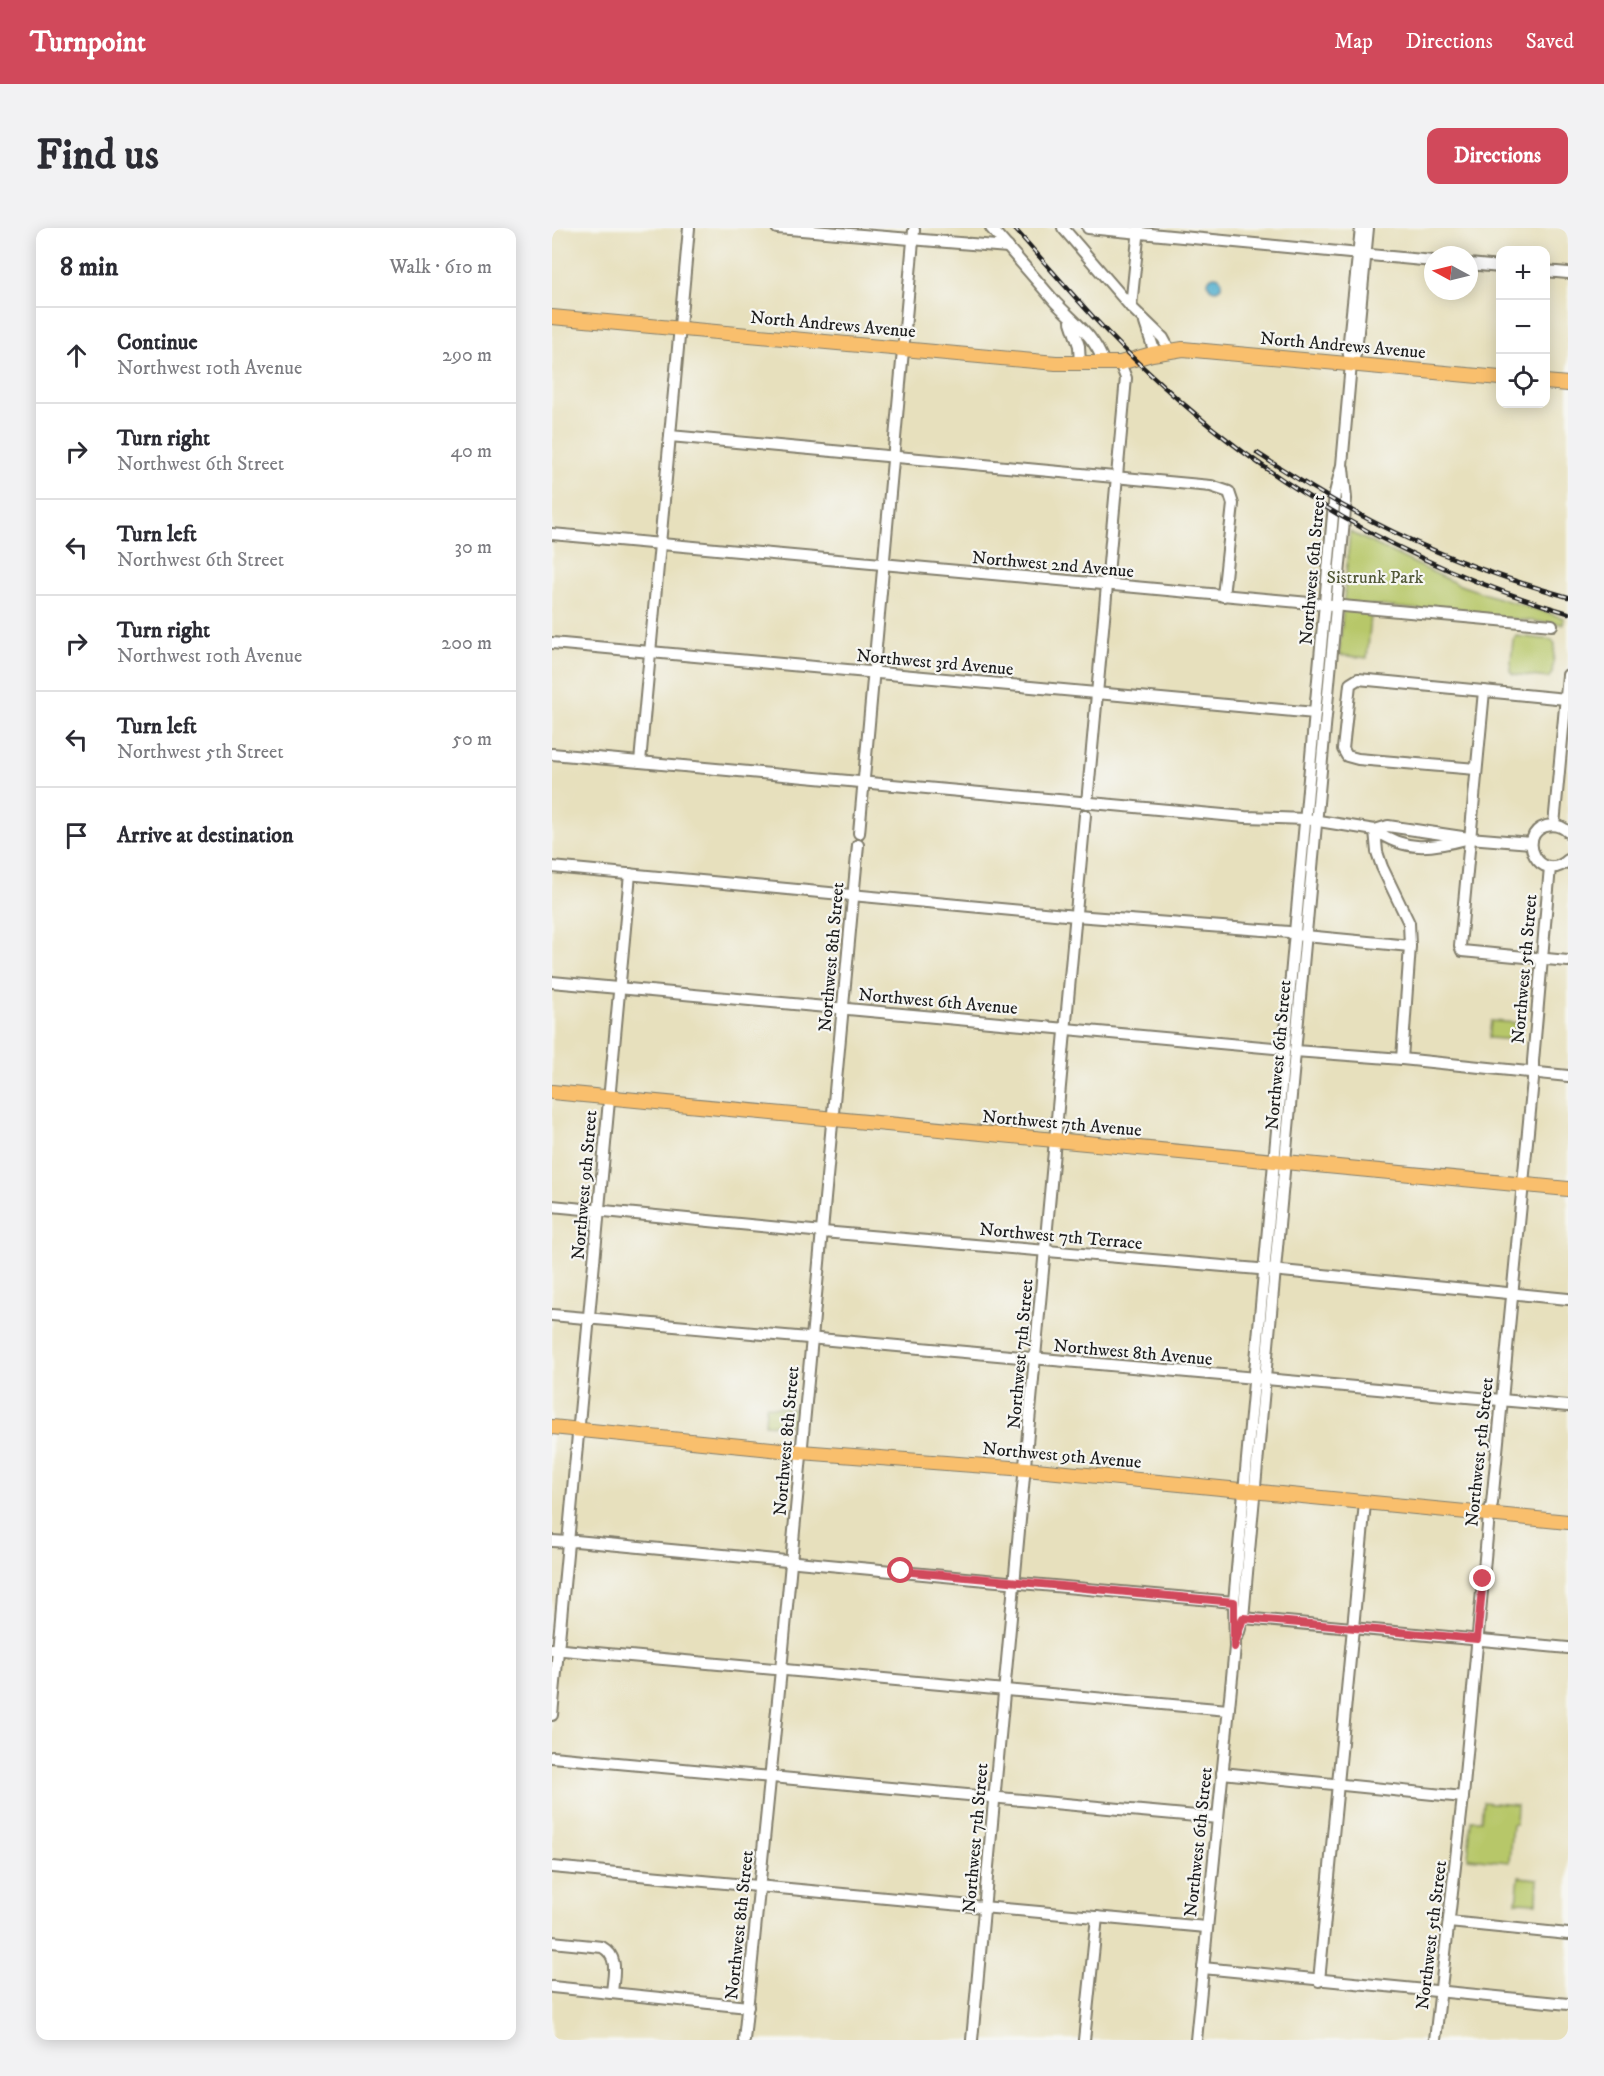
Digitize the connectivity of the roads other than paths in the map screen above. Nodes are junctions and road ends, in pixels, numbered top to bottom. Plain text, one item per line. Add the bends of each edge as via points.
1 (689, 228) edge
2 (777, 228) edge
3 (991, 228) edge
4 (1063, 228) edge
5 (1088, 228) edge
6 (1361, 228) edge
7 (1368, 228) edge
8 (1139, 230) edge
9 (914, 235) junction
10 (1008, 247) junction
11 (1362, 254) junction
12 (1424, 260) edge
13 (1478, 265) edge
14 (1496, 267) edge
15 (1550, 271) edge
16 (1568, 273) edge
17 (1131, 307) junction
18 (1067, 314) junction
19 (552, 316) edge
20 (1142, 317) junction
21 (679, 328) junction
22 (1153, 347) junction
23 (903, 349) junction
24 (1174, 349) junction
25 (1111, 363) junction
26 (1080, 364) junction
27 (1351, 364) junction
28 (1496, 378) edge
29 (1550, 382) edge
30 (1568, 384) edge
31 (670, 436) junction
32 (894, 456) junction
33 (1116, 477) junction
34 (552, 534) edge
35 (660, 544) junction
36 (884, 564) junction
37 (1107, 586) junction
38 (1223, 596) junction
39 (1330, 606) junction
40 (1552, 625) dead end
41 (552, 644) edge
42 (650, 653) junction
43 (874, 674) junction
44 (1568, 675) edge
45 (1484, 691) junction
46 (1097, 693) junction
47 (1566, 699) junction
48 (1315, 713) junction
49 (552, 754) edge
50 (640, 762) junction
51 (1476, 769) junction
52 (863, 783) junction
53 (1086, 809) junction
54 (1309, 823) junction
55 (1554, 825) junction
56 (1375, 830) junction
57 (1568, 832) edge
58 (1469, 838) junction
59 (1531, 843) junction
60 (1568, 860) edge
61 (552, 867) edge
62 (1550, 867) junction
63 (630, 874) junction
64 (854, 894) junction
65 (1076, 916) junction
66 (1300, 936) junction
67 (1410, 946) junction
68 (1542, 958) junction
69 (1568, 961) edge
70 (552, 982) edge
71 (619, 988) junction
72 (843, 1009) junction
73 (1065, 1030) junction
74 (1290, 1050) junction
75 (1402, 1059) junction
76 (1533, 1073) junction
77 (1568, 1076) edge
78 (552, 1092) edge
79 (608, 1097) junction
80 (833, 1119) junction
81 (1056, 1140) junction
82 (1280, 1161) junction
83 (1523, 1185) junction
84 (1568, 1189) edge
85 (552, 1206) edge
86 (598, 1210) junction
87 (823, 1232) junction
88 (1046, 1252) junction
89 (1270, 1271) junction
90 (1512, 1293) junction
91 (1568, 1299) edge
92 (552, 1315) edge
93 (588, 1319) junction
94 (812, 1339) junction
95 (1035, 1359) junction
96 (1259, 1380) junction
97 (1502, 1399) junction
98 (1568, 1406) edge
99 (552, 1427) edge
100 (578, 1430) junction
101 (801, 1452) junction
102 (1026, 1469) junction
103 (1250, 1490) junction
104 (1365, 1503) junction
105 (1489, 1515) junction
106 (1568, 1522) edge
107 (552, 1541) edge
108 (568, 1542) junction
109 (791, 1561) junction
110 (1015, 1582) junction
111 (1234, 1602) junction
112 (1243, 1618) junction
113 (1354, 1627) junction
114 (1477, 1639) junction
115 (1234, 1647) junction
116 (1568, 1648) edge
117 (555, 1649) edge
118 (781, 1670) junction
119 (1005, 1690) junction
120 (1228, 1710) junction
121 (552, 1715) edge
122 (552, 1757) edge
123 (1222, 1773) junction
124 (771, 1778) junction
125 (1338, 1785) junction
126 (1463, 1797) junction
127 (995, 1798) junction
128 (1218, 1818) junction
129 (552, 1867) edge
130 (759, 1888) junction
131 (985, 1906) junction
132 (1097, 1917) junction
133 (1449, 1922) junction
134 (1206, 1927) junction
135 (1568, 1934) edge
136 (552, 1942) edge
137 (1203, 1968) junction
138 (1319, 1980) junction
139 (552, 1987) edge
140 (1442, 1992) junction
141 (612, 1993) junction
142 (1568, 2004) edge
143 (748, 2007) junction
144 (744, 2040) edge
145 (972, 2040) edge
146 (1084, 2040) edge
147 (1196, 2040) edge
148 (1435, 2040) edge

1 - 21 street
2 - 9 street
3 - 10 street, Northwest 7th Street
4 - 17 street
5 - 8 street
6 - 11 street
7 - 11 street
8 - 11 street
8 - 17 street
9 - 10 street
9 - 23 street, Northwest 8th Street
10 - 18 street, Northwest 7th Street
11 - 12 street
11 - 27 street, Northwest 6th Street via 1348,350
13 - 14 street
15 - 16 street
17 - 20 street
18 - 25 street, Northwest 7th Street
18 - 26 street via 1079,346
19 - 21 main road, North Andrews Avenue
20 - 22 street
20 - 24 street
21 - 23 main road, North Andrews Avenue
21 - 31 street
22 - 24 main road, North Andrews Avenue
22 - 25 main road, North Andrews Avenue via 1121,355
23 - 26 main road, North Andrews Avenue
23 - 32 street, Northwest 8th Street
24 - 25 main road, North Andrews Avenue
24 - 27 main road, North Andrews Avenue
25 - 26 main road, North Andrews Avenue
25 - 33 street, Northwest 7th Street via 1126,378
27 - 28 main road, North Andrews Avenue
27 - 39 street, Northwest 6th Street via 1342,465 1346,493
29 - 30 main road
31 - 32 street
31 - 35 street
32 - 33 street
32 - 36 street, Northwest 8th Street
33 - 37 street, Northwest 7th Street
33 - 38 street via 1210,486 1229,492 1233,504
34 - 35 street, Northwest 2nd Avenue
35 - 36 street, Northwest 2nd Avenue
35 - 42 street
36 - 37 street, Northwest 2nd Avenue
36 - 43 street, Northwest 8th Street
37 - 38 street, Northwest 2nd Avenue
37 - 46 street, Northwest 7th Street
38 - 39 street, Northwest 2nd Avenue
39 - 40 street, Northwest 2nd Avenue
39 - 48 street, Northwest 6th Street
39 - 54 street, Northwest 6th Street
41 - 42 street, Northwest 3rd Avenue
42 - 43 street, Northwest 3rd Avenue
42 - 50 street
43 - 46 street, Northwest 3rd Avenue
43 - 52 street, Northwest 8th Street
44 - 47 street
45 - 47 street
45 - 51 street
45 - 51 street via 1358,680 1350,684 1348,693 1343,749 1347,756
46 - 48 street, Northwest 3rd Avenue
46 - 53 street, Northwest 7th Street
47 - 55 street
48 - 54 street, Northwest 6th Street
49 - 50 street
50 - 52 street
51 - 58 street
52 - 53 street
52 - 64 street, Northwest 8th Street
53 - 54 street
53 - 65 street, Northwest 7th Street
54 - 56 street
54 - 66 street, Northwest 6th Street
55 - 57 street
55 - 59 street via 1541,828
56 - 58 street via 1388,826
56 - 58 street via 1412,846 1439,846
56 - 67 street via 1382,867 1409,923
58 - 59 street
58 - 68 street via 1462,951
59 - 62 street via 1534,857
60 - 62 street
61 - 63 street
62 - 68 street, Northwest 5th Street
63 - 64 street
63 - 71 street, Northwest 9th Street
64 - 65 street
64 - 72 street, Northwest 8th Street
65 - 66 street via 1289,932
65 - 73 street, Northwest 7th Street
66 - 67 street
66 - 74 street, Northwest 6th Street
67 - 75 street
68 - 69 street
68 - 76 street, Northwest 5th Street
70 - 71 street, Northwest 6th Avenue
71 - 72 street, Northwest 6th Avenue
71 - 79 street, Northwest 9th Street
72 - 73 street, Northwest 6th Avenue
72 - 80 street, Northwest 8th Street
73 - 74 street, Northwest 6th Avenue
73 - 81 street, Northwest 7th Street
74 - 75 street, Northwest 6th Avenue
74 - 82 street, Northwest 6th Street
75 - 76 street, Northwest 6th Avenue
76 - 77 street, Northwest 6th Avenue
76 - 83 street, Northwest 5th Street
78 - 79 main road, Northwest 7th Avenue
79 - 80 main road, Northwest 7th Avenue
79 - 86 street, Northwest 9th Street
80 - 81 main road, Northwest 7th Avenue
80 - 87 street, Northwest 8th Street
81 - 82 main road, Northwest 7th Avenue
81 - 88 street, Northwest 7th Street
82 - 83 main road, Northwest 7th Avenue
82 - 89 street, Northwest 6th Street
83 - 84 main road, Northwest 7th Avenue
83 - 90 street, Northwest 5th Street
85 - 86 street, Northwest 7th Terrace
86 - 87 street, Northwest 7th Terrace
86 - 93 street, Northwest 9th Street
87 - 88 street, Northwest 7th Terrace
87 - 94 street, Northwest 8th Street
88 - 89 street, Northwest 7th Terrace
88 - 95 street, Northwest 7th Street
89 - 90 street, Northwest 7th Terrace
89 - 96 street, Northwest 6th Street
90 - 91 street, Northwest 7th Terrace
90 - 97 street, Northwest 5th Street
92 - 93 street, Northwest 8th Avenue
93 - 94 street, Northwest 8th Avenue
93 - 100 street, Northwest 9th Street
94 - 95 street, Northwest 8th Avenue
94 - 101 street, Northwest 8th Street
95 - 96 street, Northwest 8th Avenue
95 - 102 street, Northwest 7th Street
96 - 97 street, Northwest 8th Avenue
96 - 103 street, Northwest 6th Street
97 - 98 street, Northwest 8th Avenue
97 - 105 street, Northwest 5th Street
99 - 100 main road, Northwest 9th Avenue
100 - 101 main road, Northwest 9th Avenue
100 - 108 street, Northwest 9th Street
101 - 102 main road, Northwest 9th Avenue
101 - 109 street, Northwest 8th Street
102 - 103 main road, Northwest 9th Avenue
102 - 110 street, Northwest 7th Street
103 - 104 main road, Northwest 9th Avenue
103 - 111 street, Northwest 6th Street
103 - 112 street, Northwest 6th Street
104 - 105 main road, Northwest 9th Avenue
104 - 113 street
105 - 106 main road, Northwest 9th Avenue
105 - 114 street, Northwest 5th Street
107 - 108 street
108 - 109 street
108 - 117 street, Northwest 9th Street
109 - 110 street
109 - 118 street, Northwest 8th Street
110 - 111 street
110 - 119 street, Northwest 7th Street
111 - 115 street, Northwest 6th Street
112 - 113 street
112 - 115 street, Northwest 6th Street
113 - 114 street
113 - 125 street
114 - 116 street
114 - 126 street, Northwest 5th Street
115 - 120 street, Northwest 6th Street
117 - 118 street
117 - 121 street, Northwest 9th Street
118 - 119 street
118 - 124 street, Northwest 8th Street
119 - 120 street
119 - 127 street, Northwest 7th Street
120 - 123 street, Northwest 6th Street
122 - 124 street
123 - 125 street
123 - 128 street, Northwest 6th Street
124 - 127 street
124 - 130 street, Northwest 8th Street
125 - 126 street
125 - 138 street
126 - 133 street, Northwest 5th Street
127 - 128 street
127 - 131 street, Northwest 7th Street
128 - 134 street, Northwest 6th Street
129 - 130 street
130 - 131 street
130 - 143 street, Northwest 8th Street
131 - 132 street
131 - 145 street, Northwest 7th Street
132 - 134 street
132 - 146 street
133 - 135 street
133 - 140 street, Northwest 5th Street
134 - 137 street, Northwest 6th Street
136 - 141 street via 602,1947 612,1954
137 - 138 street
137 - 147 street, Northwest 6th Street
138 - 140 street
139 - 141 street
140 - 142 street
140 - 148 street, Northwest 5th Street
141 - 143 street
143 - 144 street, Northwest 8th Street

